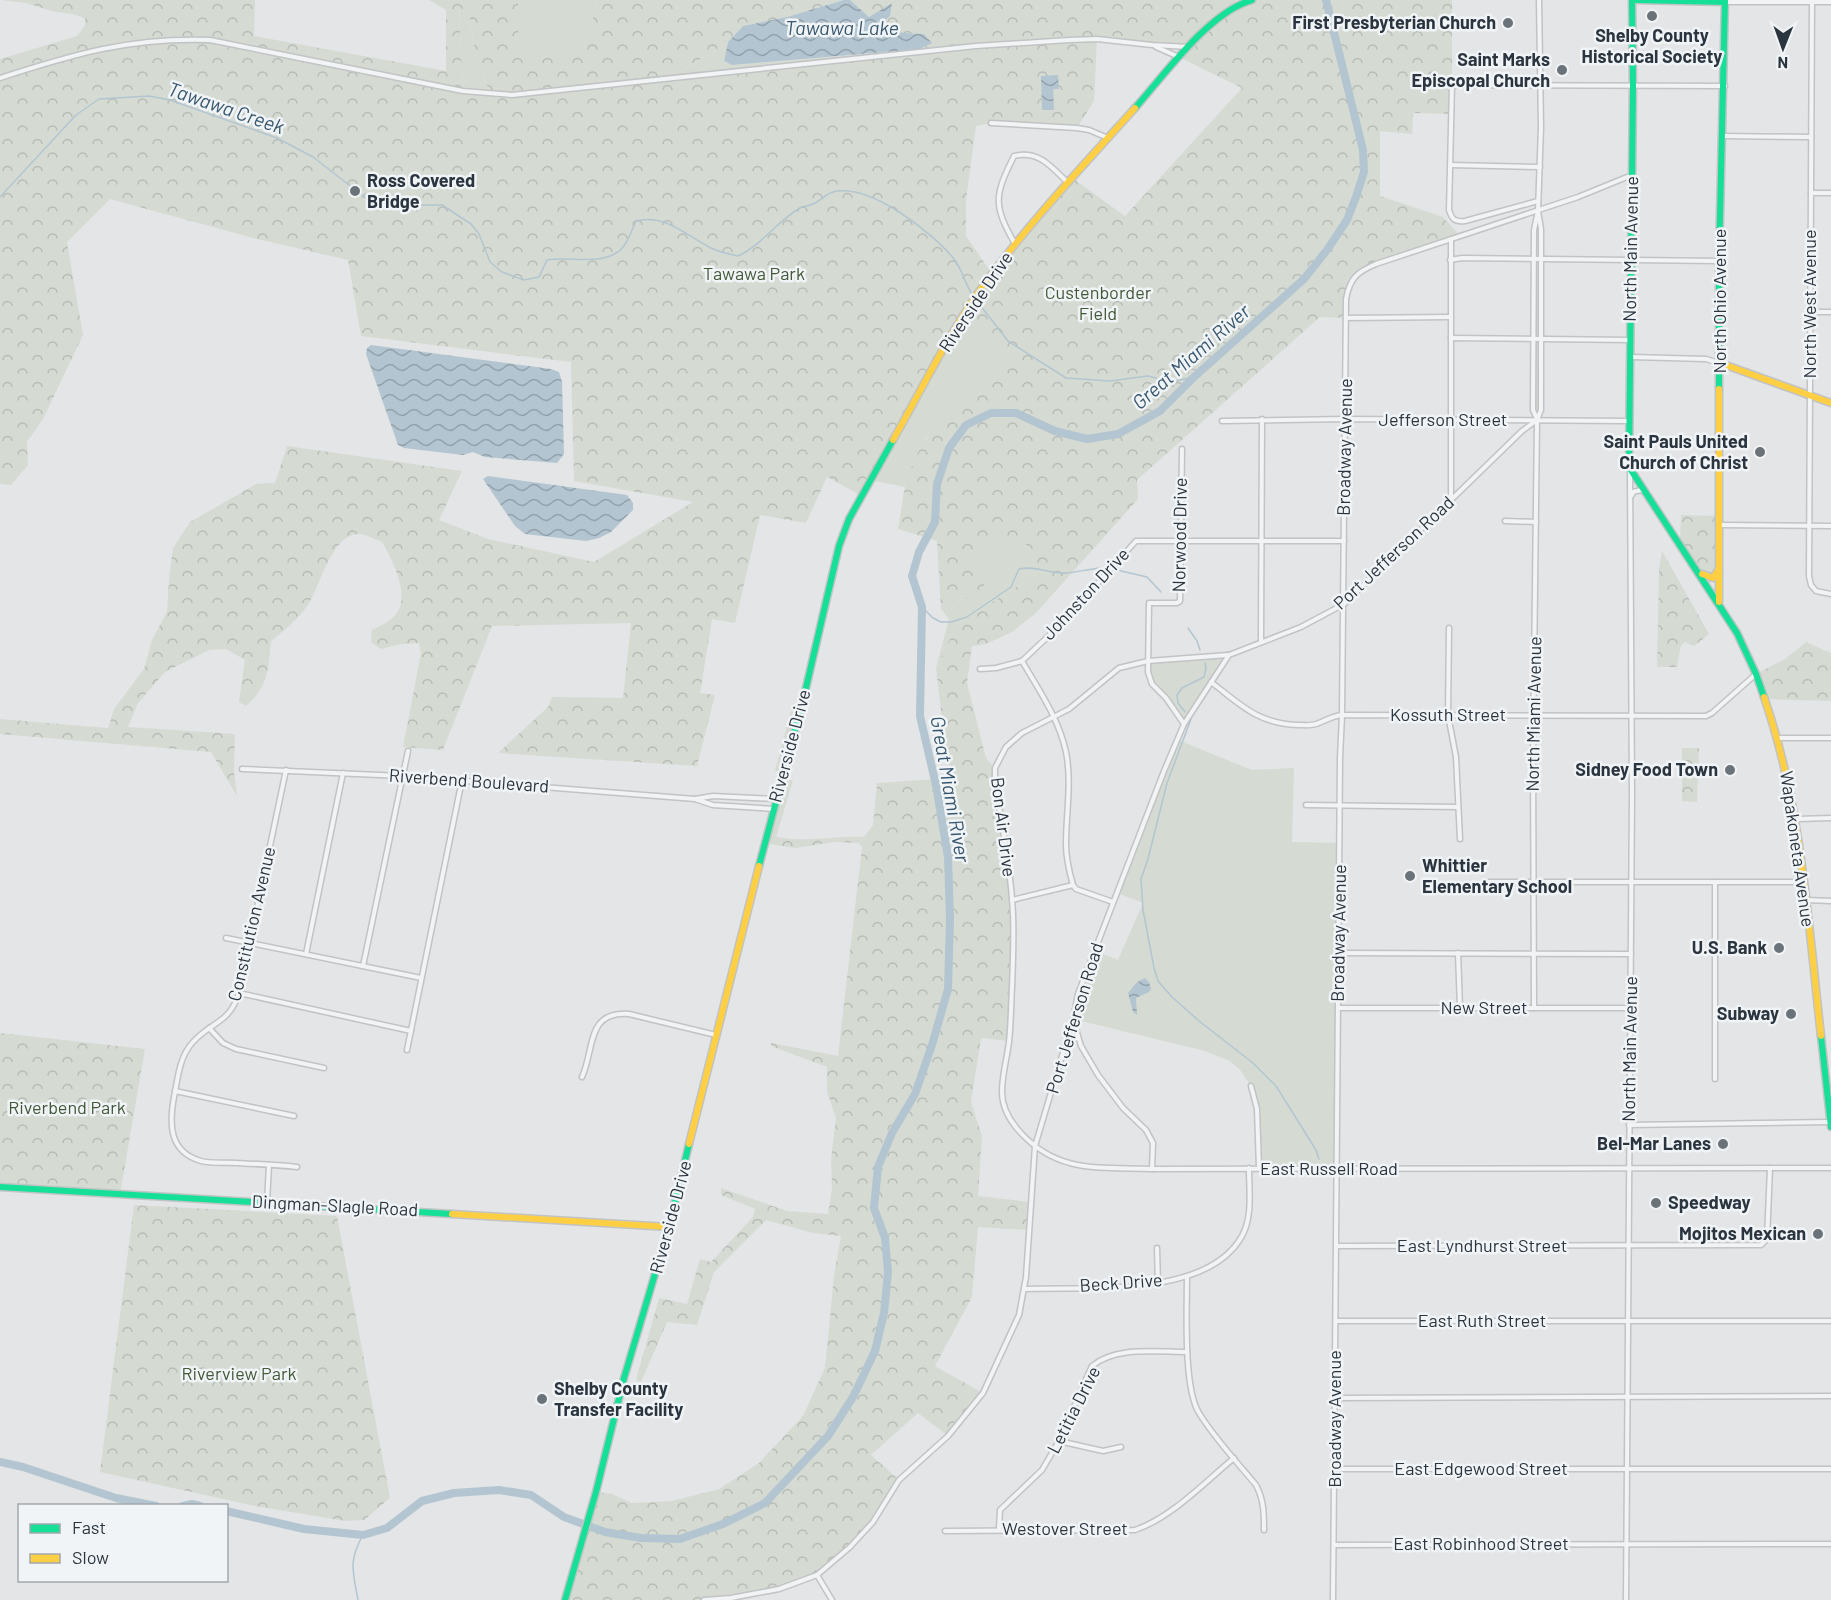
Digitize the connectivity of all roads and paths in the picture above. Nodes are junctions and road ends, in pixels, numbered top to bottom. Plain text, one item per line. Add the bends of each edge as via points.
1 (1252, 0) edge
2 (1539, 0) edge
3 (1632, 0) edge
4 (1636, 0) edge
5 (1725, 1) edge
6 (1812, 1) edge
7 (1236, 2) edge
8 (1831, 2) edge
9 (1152, 45) junction
10 (1189, 47) junction
11 (1179, 57) junction
12 (0, 78) edge
13 (1539, 85) junction
14 (1633, 86) junction
15 (1725, 86) junction
16 (991, 123) dead end
17 (1724, 136) junction
18 (1811, 137) junction
19 (1108, 138) junction
20 (1451, 165) junction
21 (1540, 167) junction
22 (1632, 175) junction
23 (1067, 182) junction
24 (1811, 193) junction
25 (1831, 193) edge
26 (1538, 201) junction
27 (1538, 211) junction
28 (1450, 239) junction
29 (1016, 244) junction
30 (1631, 259) junction
31 (1450, 260) junction
32 (1533, 260) junction
33 (1540, 260) junction
34 (1719, 261) junction
35 (1810, 312) junction
36 (1831, 312) edge
37 (1450, 317) junction
38 (1346, 318) junction
39 (1451, 338) junction
40 (1534, 340) junction
41 (1541, 340) junction
42 (1630, 340) junction
43 (1630, 357) junction
44 (1720, 363) junction
45 (1810, 396) junction
46 (1831, 403) edge
47 (1262, 419) junction
48 (1346, 419) junction
49 (1451, 420) junction
50 (1537, 420) junction
51 (1222, 421) dead end
52 (1629, 421) junction
53 (1182, 449) dead end
54 (1629, 467) junction
55 (1647, 494) junction
56 (1451, 499) junction
57 (1630, 499) junction
58 (1505, 521) dead end
59 (1536, 522) junction
60 (1720, 525) junction
61 (1810, 526) junction
62 (1831, 526) edge
63 (1344, 541) junction
64 (1181, 542) junction
65 (1262, 542) junction
66 (1720, 568) junction
67 (1698, 569) junction
68 (1831, 594) edge
69 (1719, 603) junction
70 (1344, 604) junction
71 (1449, 628) dead end
72 (1261, 642) junction
73 (1229, 655) junction
74 (1022, 661) junction
75 (1148, 661) junction
76 (980, 669) dead end
77 (1756, 674) junction
78 (1211, 682) junction
79 (1630, 714) junction
80 (1342, 715) junction
81 (1448, 715) junction
82 (1534, 715) junction
83 (1054, 716) junction
84 (1184, 724) junction
85 (1778, 738) junction
86 (1831, 738) edge
87 (408, 751) dead end
88 (242, 769) dead end
89 (286, 770) junction
90 (343, 773) junction
91 (402, 776) junction
92 (462, 780) junction
93 (695, 799) junction
94 (776, 799) junction
95 (1306, 805) dead end
96 (1341, 806) junction
97 (1458, 807) junction
98 (774, 809) junction
99 (1831, 818) edge
100 (1796, 819) junction
101 (1460, 839) dead end
102 (1486, 882) dead end
103 (1533, 882) junction
104 (1631, 882) junction
105 (1715, 882) junction
106 (1803, 882) junction
107 (1073, 885) junction
108 (1012, 900) junction
109 (1806, 900) junction
110 (1831, 901) edge
111 (1113, 902) junction
112 (226, 938) dead end
113 (249, 942) junction
114 (1339, 953) junction
115 (1458, 953) junction
116 (306, 954) junction
117 (1533, 954) junction
118 (1630, 954) junction
119 (363, 966) junction
120 (422, 978) junction
121 (239, 993) junction
122 (1338, 1008) junction
123 (1460, 1008) junction
124 (1534, 1008) junction
125 (1630, 1008) junction
126 (1073, 1019) junction
127 (209, 1028) junction
128 (411, 1031) junction
129 (716, 1035) junction
130 (407, 1050) dead end
131 (324, 1068) dead end
132 (582, 1077) dead end
133 (1715, 1079) dead end
134 (1251, 1086) dead end
135 (175, 1091) junction
136 (294, 1116) dead end
137 (1830, 1122) edge
138 (1629, 1125) junction
139 (1831, 1127) edge
140 (1035, 1146) junction
141 (269, 1165) junction
142 (297, 1167) dead end
143 (1249, 1168) junction
144 (1259, 1168) junction
145 (1770, 1168) junction
146 (1831, 1168) edge
147 (1152, 1169) junction
148 (1336, 1169) junction
149 (1629, 1169) junction
150 (0, 1187) edge
151 (267, 1202) junction
152 (669, 1227) junction
153 (1336, 1246) junction
154 (1628, 1246) junction
155 (1157, 1248) dead end
156 (1187, 1276) junction
157 (1158, 1284) junction
158 (1024, 1289) junction
159 (1336, 1321) junction
160 (1831, 1321) edge
161 (1628, 1322) junction
162 (1187, 1352) junction
163 (1831, 1396) edge
164 (1626, 1397) junction
165 (1335, 1398) junction
166 (1059, 1441) junction
167 (1121, 1448) dead end
168 (1234, 1458) junction
169 (1335, 1469) junction
170 (1628, 1469) junction
171 (1831, 1469) edge
172 (999, 1529) junction
173 (1264, 1530) dead end
174 (945, 1531) dead end
175 (1628, 1543) junction
176 (1831, 1544) edge
177 (1334, 1545) junction
178 (817, 1575) junction
179 (565, 1600) edge
180 (704, 1600) edge
181 (832, 1600) edge
182 (1333, 1600) edge
183 (1626, 1600) edge

1 - 7 main road
2 - 13 street, North Miami Avenue
3 - 14 main road, North Main Avenue
4 - 5 main road
5 - 6 street
5 - 15 main road, North Ohio Avenue
6 - 8 street
6 - 18 street, North West Avenue
7 - 10 main road, Riverside Drive
9 - 10 street
9 - 11 street
9 - 12 street via 1092,39 976,46 512,95 463,91 210,40 176,39 76,54
10 - 11 main road, Riverside Drive
11 - 19 main road, Riverside Drive
13 - 14 street
13 - 20 street via 1452,85
13 - 21 street, North Miami Avenue
14 - 15 street
14 - 22 main road, North Main Avenue
15 - 17 main road, North Ohio Avenue
16 - 19 street via 1077,128
17 - 18 street
17 - 34 main road, North Ohio Avenue
18 - 24 street, North West Avenue
19 - 23 main road, Riverside Drive
20 - 21 street
20 - 26 street via 1449,210 1456,222
21 - 26 street, North Miami Avenue
22 - 27 street
22 - 30 main road, North Main Avenue
23 - 29 main road, Riverside Drive
23 - 29 street via 1046,162 1029,153 1014,156 998,192 1002,220
24 - 25 street
24 - 35 street, North West Avenue
26 - 27 street, North Miami Avenue
27 - 28 street
27 - 32 street, North Miami Avenue
27 - 33 street, North Miami Avenue
28 - 31 street
28 - 38 street, Broadway Avenue via 1361,271 1348,288
29 - 94 main road, Riverside Drive via 961,319 849,519
30 - 33 street
30 - 34 street
30 - 42 main road, North Main Avenue
31 - 32 street
31 - 37 street
32 - 33 street
32 - 40 street, North Miami Avenue
33 - 41 street, North Miami Avenue
34 - 44 main road, North Ohio Avenue
35 - 36 street
35 - 45 street, North West Avenue
37 - 38 street
37 - 39 street
38 - 48 street, Broadway Avenue
39 - 40 street
39 - 49 street
40 - 41 street
40 - 50 street, North Miami Avenue via 1533,410
41 - 42 street
41 - 50 street, North Miami Avenue via 1541,410
42 - 43 main road, North Main Avenue
43 - 44 street via 1706,359
43 - 52 main road, North Main Avenue
44 - 45 main road
44 - 60 main road, North Ohio Avenue
45 - 46 main road
45 - 61 street, North West Avenue
47 - 48 street, Jefferson Street
47 - 51 street, Jefferson Street
47 - 65 street
48 - 49 street, Jefferson Street
48 - 63 street, Broadway Avenue
49 - 50 street, Jefferson Street
49 - 56 street
50 - 52 street, Jefferson Street
50 - 56 street, Port Jefferson Road
50 - 59 street, North Miami Avenue
52 - 54 main road, North Main Avenue
53 - 64 street, Norwood Drive
54 - 55 main road, Wapakoneta Avenue
54 - 57 street, North Main Avenue
55 - 57 street via 1637,490
55 - 67 main road, Wapakoneta Avenue
56 - 70 street, Port Jefferson Road
57 - 79 street, North Main Avenue
58 - 59 street
59 - 82 street, North Miami Avenue
60 - 61 street
60 - 66 main road, North Ohio Avenue
61 - 62 street
61 - 68 street, North West Avenue via 1811,585 1816,591
63 - 65 street, Johnston Drive
63 - 70 street, Broadway Avenue
64 - 65 street, Johnston Drive
64 - 74 street, Johnston Drive via 1131,544 1056,629
64 - 75 street, Norwood Drive via 1180,601 1149,603
65 - 72 street
66 - 67 main road via 1710,578
66 - 69 main road, North Ohio Avenue
67 - 69 main road, Wapakoneta Avenue
69 - 77 main road, Wapakoneta Avenue
70 - 72 street, Port Jefferson Road via 1301,627
70 - 80 street, Broadway Avenue
71 - 81 street
72 - 73 street, Port Jefferson Road
73 - 75 street, Bon Air Drive
73 - 78 street, Port Jefferson Road
74 - 76 street, Johnston Drive
74 - 83 street
75 - 83 street, Bon Air Drive via 1119,668 1069,709
75 - 84 street, Norwood Drive via 1152,684
77 - 79 street, Kossuth Street via 1706,716
77 - 85 main road, Wapakoneta Avenue
78 - 80 street, Kossuth Street via 1243,707 1278,724 1315,724
78 - 84 street, Port Jefferson Road
79 - 82 street, Kossuth Street
79 - 104 street, North Main Avenue
80 - 81 street, Kossuth Street
80 - 96 street, Broadway Avenue
81 - 82 street, Kossuth Street
81 - 97 street via 1456,757
82 - 103 street, North Miami Avenue
83 - 107 street via 1066,752 1066,846
83 - 108 street, Bon Air Drive via 1022,733 1006,747 995,768
84 - 111 street, Port Jefferson Road
85 - 86 street
85 - 100 main road, Wapakoneta Avenue
87 - 91 street
88 - 89 street, Riverbend Boulevard
89 - 90 street, Riverbend Boulevard
89 - 113 street, Constitution Avenue
90 - 91 street, Riverbend Boulevard
90 - 116 street
91 - 92 street, Riverbend Boulevard
91 - 119 street
92 - 93 street, Riverbend Boulevard
92 - 120 street
93 - 94 street via 713,795
93 - 98 street via 713,805
94 - 98 main road, Riverside Drive
95 - 96 street
96 - 97 street
96 - 114 street, Broadway Avenue
97 - 101 street
98 - 129 main road, Riverside Drive
99 - 100 street
100 - 106 main road, Wapakoneta Avenue
102 - 103 street
103 - 104 street
103 - 117 street, North Miami Avenue
104 - 105 street
104 - 118 street, North Main Avenue
105 - 106 street
105 - 133 street
106 - 109 main road, Wapakoneta Avenue
107 - 108 street
107 - 111 street
108 - 140 street, Bon Air Drive via 1012,988 1002,1092 1011,1120
109 - 110 street
109 - 137 main road, Wapakoneta Avenue
111 - 126 street, Port Jefferson Road via 1078,994
112 - 113 street
113 - 116 street
113 - 121 street, Constitution Avenue
114 - 115 street
114 - 122 street, Broadway Avenue
115 - 117 street
115 - 123 street
116 - 119 street
117 - 118 street
117 - 124 street, North Miami Avenue
118 - 125 street, North Main Avenue
119 - 120 street
120 - 128 street
121 - 127 street, Constitution Avenue via 229,1014
121 - 128 street
122 - 123 street, New Street
122 - 148 street, Broadway Avenue
123 - 124 street, New Street
124 - 125 street, New Street
125 - 138 street, North Main Avenue
126 - 140 street, Port Jefferson Road
126 - 147 street via 1081,1046 1098,1075 1146,1130 1152,1143
127 - 131 street via 236,1049
127 - 135 street, Constitution Avenue via 185,1053
128 - 130 street
129 - 132 street via 629,1014 608,1016 599,1022 592,1038
129 - 152 main road, Riverside Drive
134 - 144 street via 1257,1109
135 - 136 street
135 - 141 street, Constitution Avenue via 170,1128 185,1153 201,1161
137 - 138 street
137 - 139 main road, Wapakoneta Avenue
138 - 149 street, North Main Avenue
140 - 147 street, East Russell Road via 1063,1163 1078,1166
140 - 158 street, Port Jefferson Road
141 - 142 street, Constitution Avenue
141 - 151 street
143 - 144 street, East Russell Road
143 - 147 street, East Russell Road
143 - 156 street, Beck Drive via 1250,1208 1242,1236 1229,1253
144 - 148 street, East Russell Road
145 - 146 street, East Russell Road
145 - 149 street, East Russell Road
145 - 154 street, East Lyndhurst Street via 1767,1239 1761,1245
148 - 149 street, East Russell Road
148 - 153 street, Broadway Avenue
149 - 154 street, North Main Avenue
150 - 151 main road, Dingman-Slagle Road
151 - 152 main road, Dingman-Slagle Road
152 - 179 main road, Riverside Drive
153 - 154 street, East Lyndhurst Street
153 - 159 street, Broadway Avenue
154 - 161 street, North Main Avenue
155 - 157 street
156 - 157 street, Beck Drive
156 - 162 street
157 - 158 street, Beck Drive
158 - 178 street, Port Jefferson Road via 1019,1315 983,1393 948,1436 899,1480 873,1522
159 - 161 street, East Ruth Street
159 - 165 street, Broadway Avenue
160 - 161 street, East Ruth Street
161 - 164 street, North Main Avenue
162 - 166 street, Letitia Drive via 1121,1353 1102,1358 1092,1366
162 - 168 street via 1199,1413
163 - 164 street
164 - 165 street
164 - 170 street, North Main Avenue
165 - 169 street, Broadway Avenue
166 - 167 street via 1103,1450
166 - 172 street, Letitia Drive via 1042,1470 1000,1510
168 - 172 street, Westover Street via 1145,1527
168 - 173 street via 1261,1494
169 - 170 street, East Edgewood Street
169 - 177 street, Broadway Avenue
170 - 171 street, East Edgewood Street
170 - 175 street, North Main Avenue
172 - 174 street, Westover Street
175 - 176 street, East Robinhood Street
175 - 177 street, East Robinhood Street
175 - 183 street, North Main Avenue
177 - 182 street, Broadway Avenue
178 - 180 street, Port Jefferson Road via 778,1589
178 - 181 street

